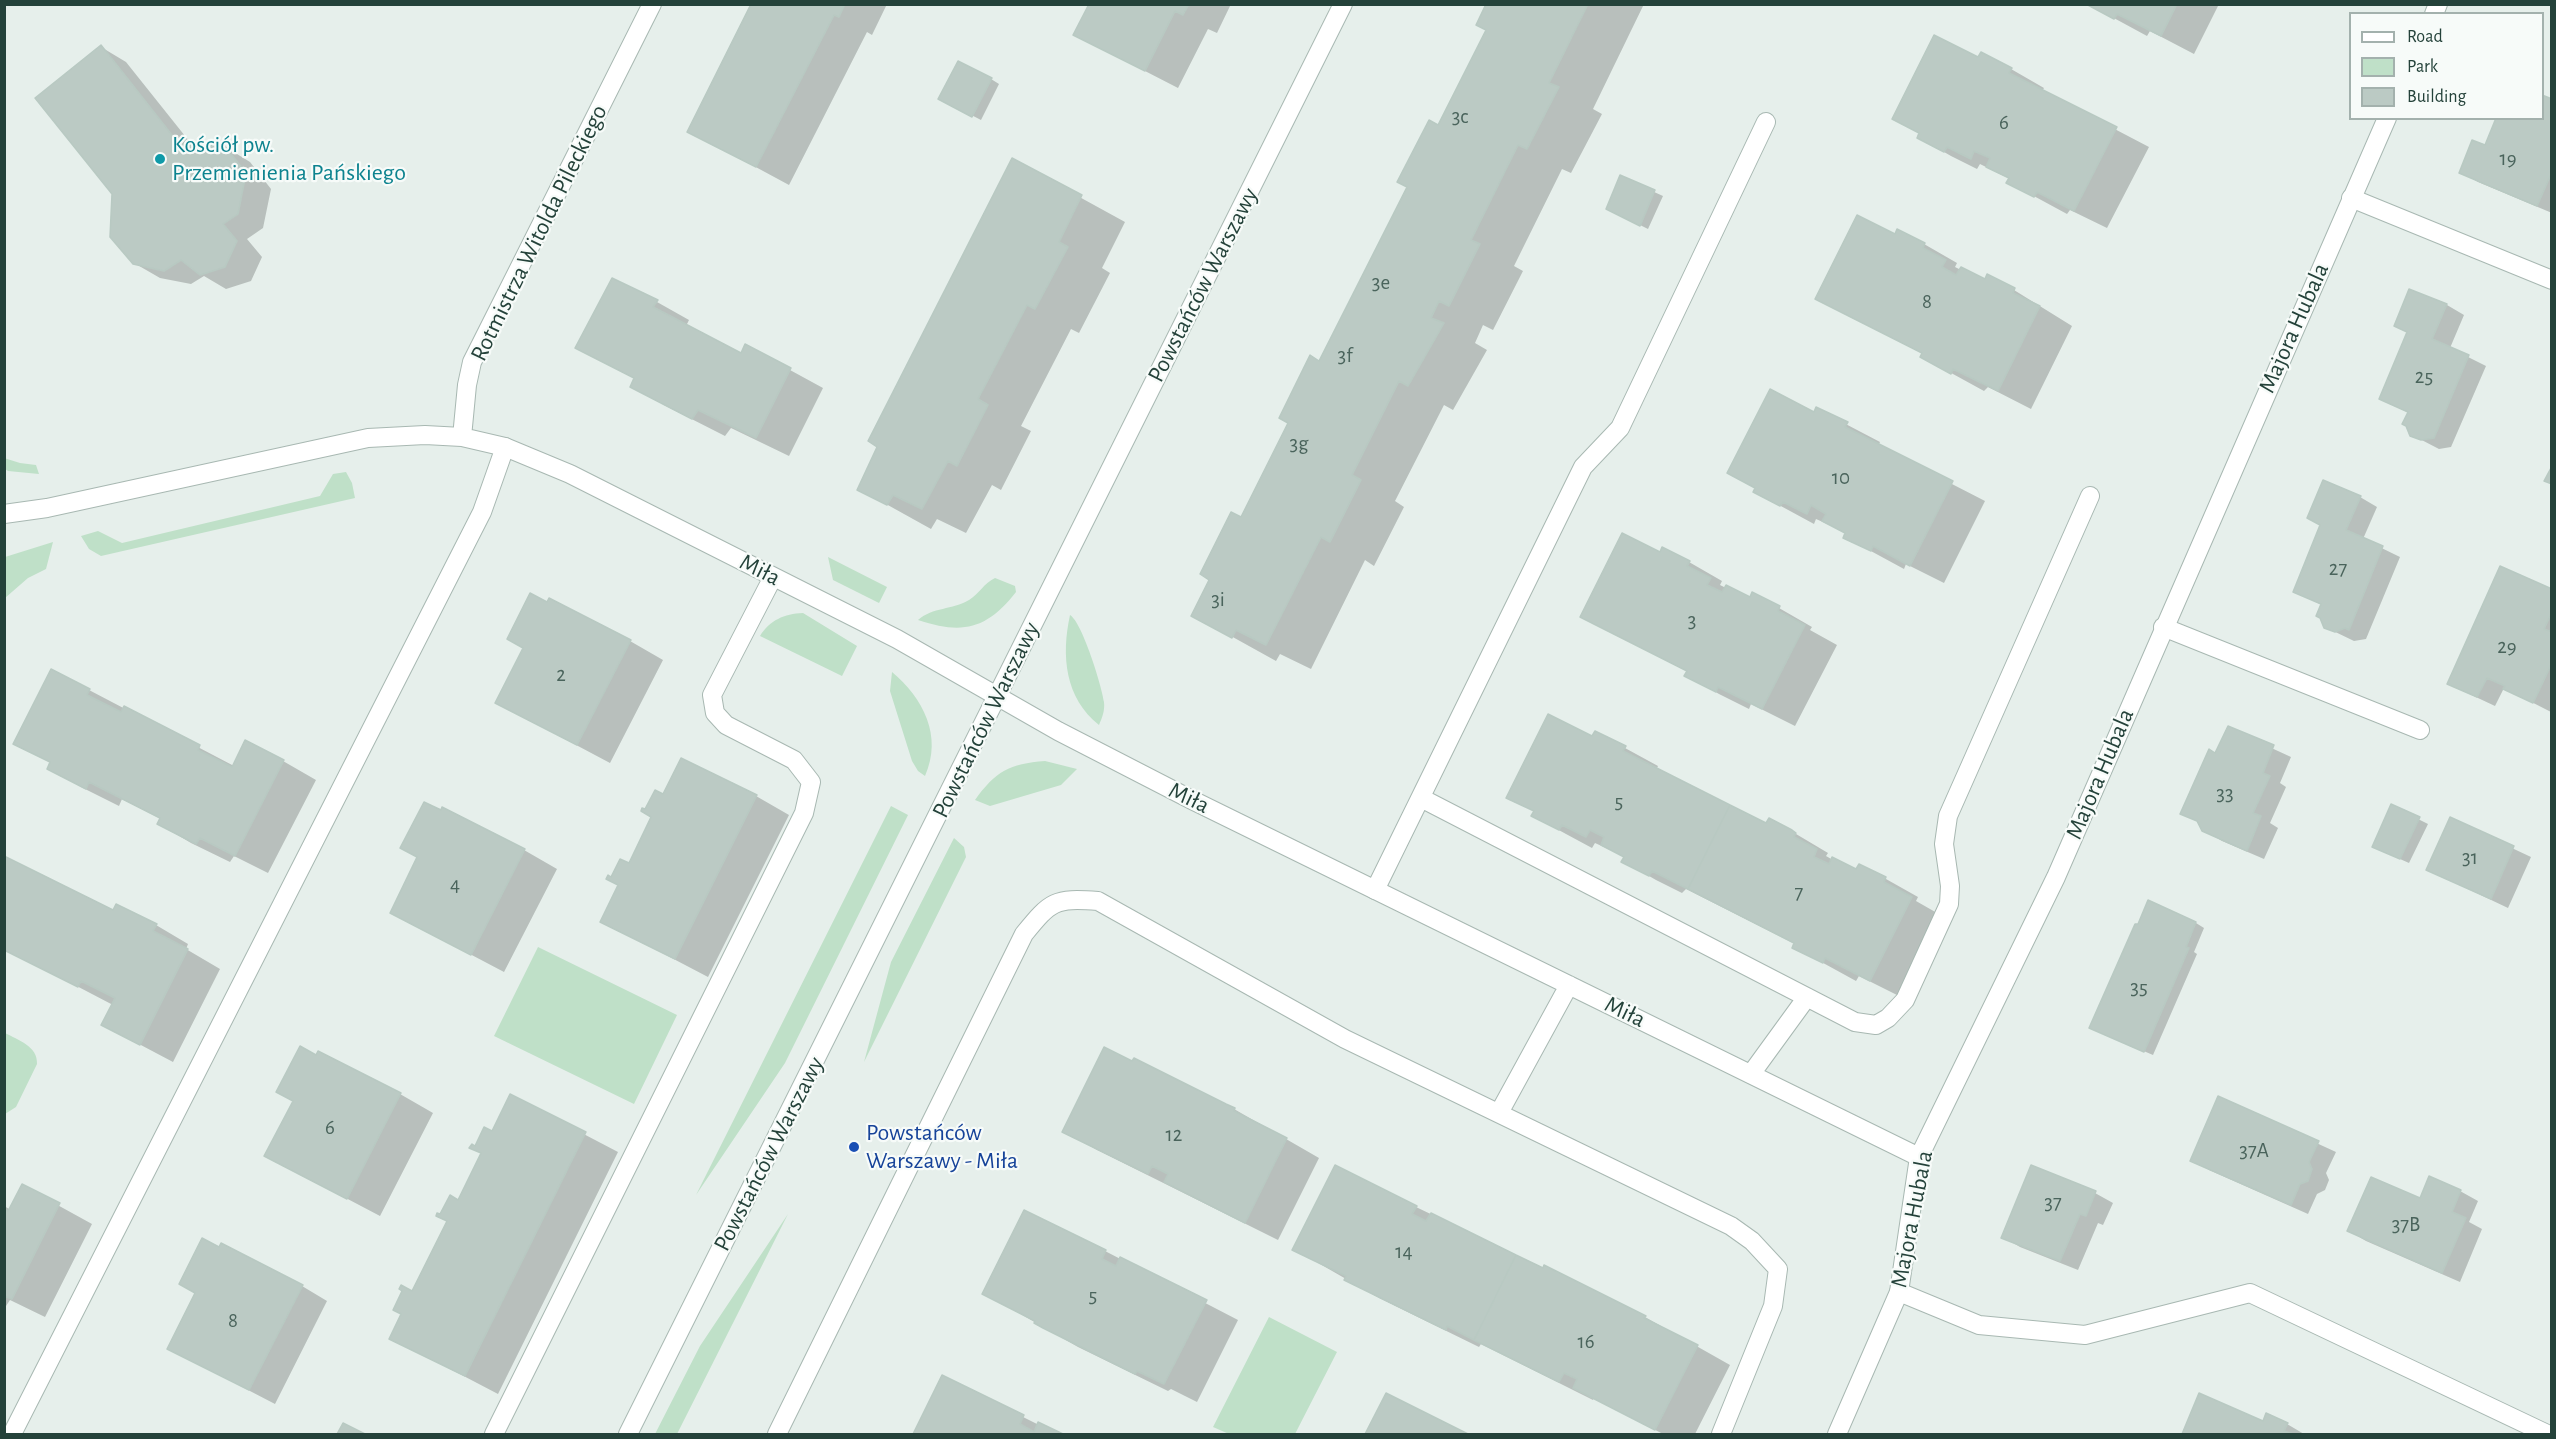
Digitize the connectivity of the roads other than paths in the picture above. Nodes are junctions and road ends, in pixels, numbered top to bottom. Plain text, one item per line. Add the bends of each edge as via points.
1 (652, 4) edge
2 (1343, 4) edge
3 (2386, 120) edge
4 (1766, 122) dead end
5 (2351, 198) junction
6 (2552, 280) edge
7 (462, 437) junction
8 (505, 447) junction
9 (2090, 496) dead end
10 (4, 514) edge
11 (773, 577) junction
12 (2163, 627) junction
13 (997, 695) junction
14 (2420, 730) dead end
15 (1421, 798) junction
16 (1374, 890) junction
17 (1569, 985) junction
18 (1807, 997) junction
19 (1751, 1074) junction
20 (1498, 1113) junction
21 (1919, 1157) junction
22 (1899, 1292) junction
23 (12, 1434) edge
24 (494, 1434) edge
25 (628, 1434) edge
26 (777, 1434) edge
27 (1721, 1434) edge
28 (1837, 1434) edge
29 (2547, 1434) edge

1 - 7 street, Rotmistrza Witolda Pileckiego via 472,362
2 - 13 street, Powstańców Warszawy
3 - 5 street, Majora Hubala
4 - 15 street via 1620,428 1583,467
5 - 6 street
5 - 12 street, Majora Hubala
7 - 8 street, Miła
7 - 10 street via 368,438
8 - 11 street, Miła via 570,474
8 - 23 street via 482,512
9 - 18 street via 1948,816 1944,844 1949,904 1905,1000 1876,1026 1856,1022
11 - 13 street, Miła
11 - 24 street via 712,695 715,713 726,725 794,760 811,782 804,813
12 - 14 street
12 - 21 street, Majora Hubala via 2056,877
13 - 16 street, Miła via 1115,761
13 - 25 street, Powstańców Warszawy
15 - 16 street
15 - 18 street
16 - 17 street, Miła
17 - 19 street, Miła
17 - 20 street
18 - 19 street
19 - 21 street, Miła
20 - 26 street via 1346,1039 1098,901 1069,899 1047,906 1024,934
20 - 27 street via 1731,1226 1752,1241 1778,1269 1773,1306
21 - 22 street, Majora Hubala
22 - 28 street, Majora Hubala
22 - 29 street via 1979,1325 2085,1335 2250,1293

